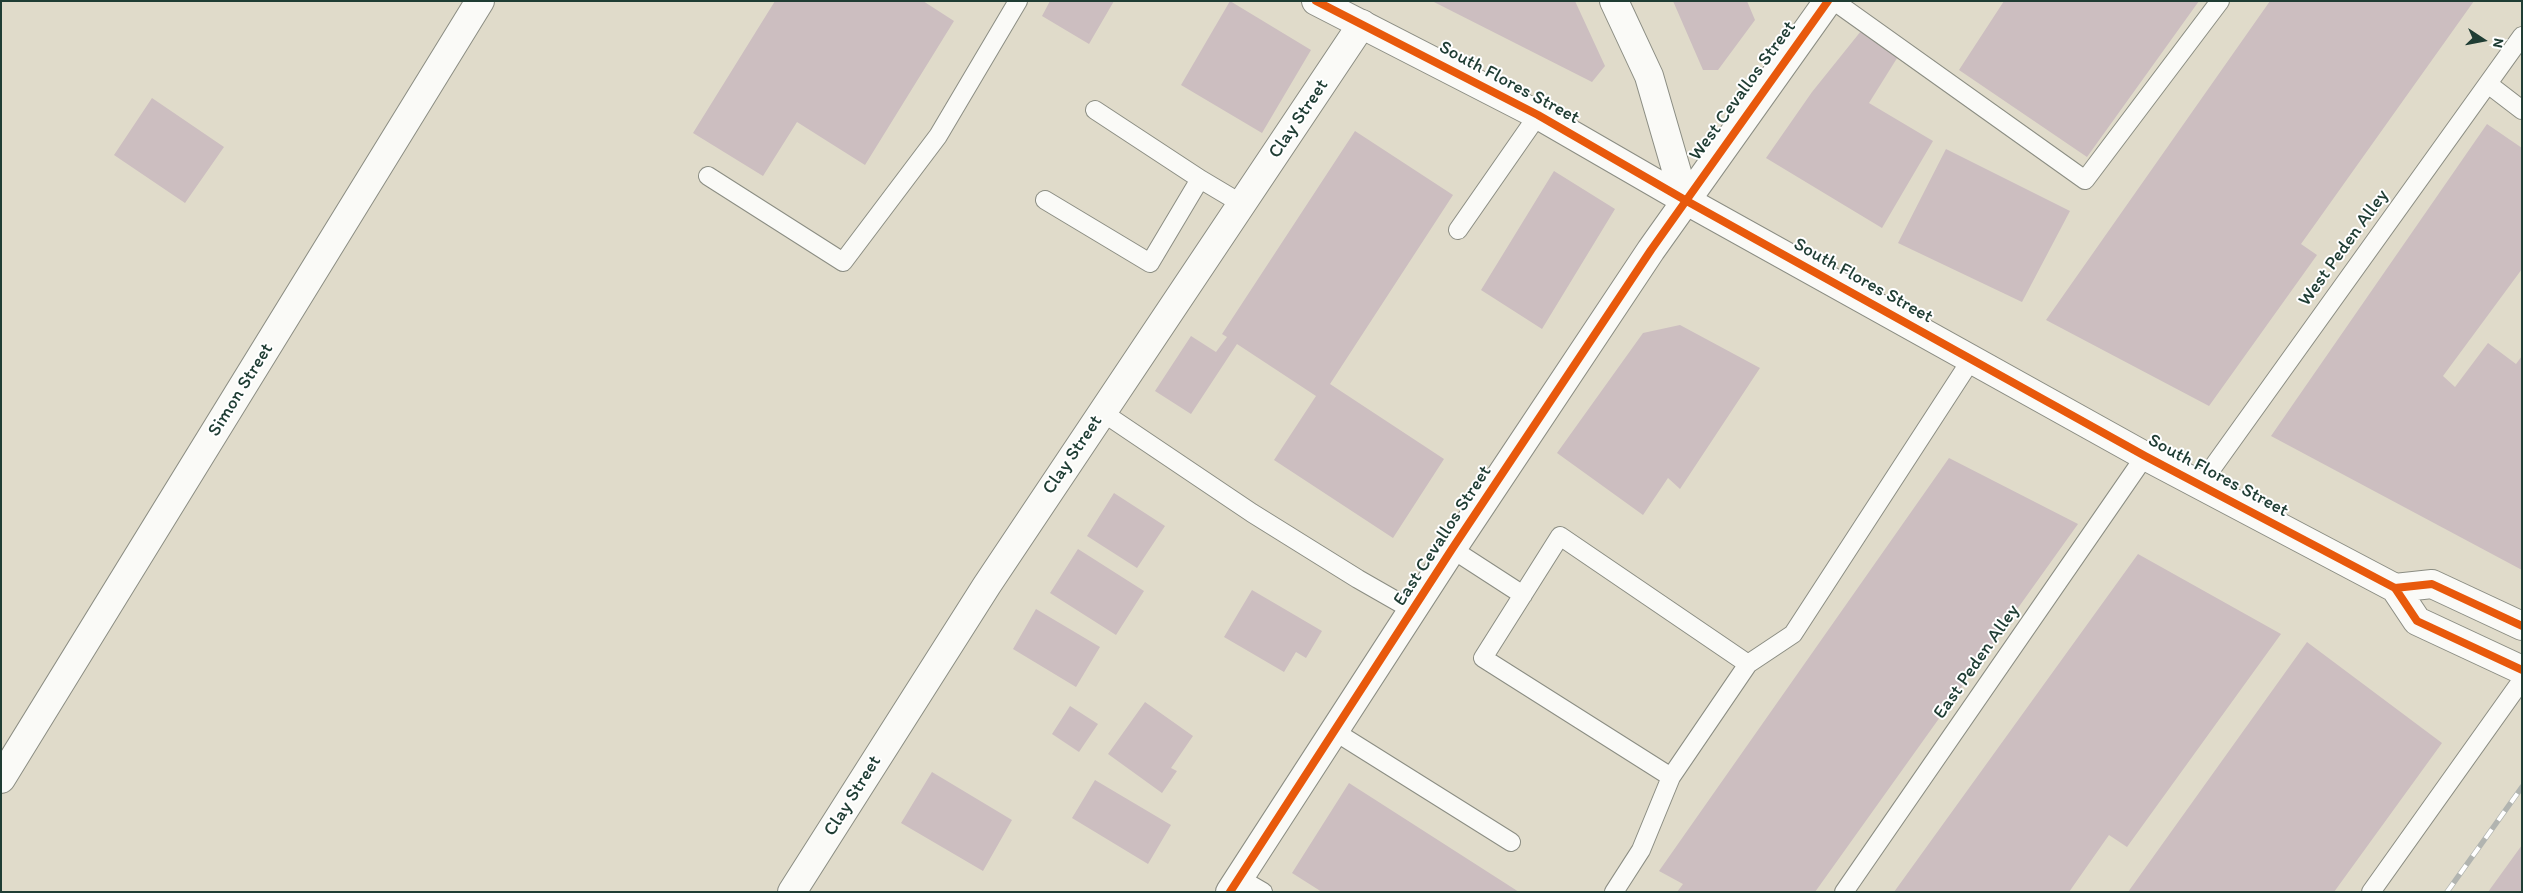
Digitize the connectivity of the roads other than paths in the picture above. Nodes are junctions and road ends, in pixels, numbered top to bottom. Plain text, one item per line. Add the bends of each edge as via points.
1 (480, 1) edge
2 (1018, 1) edge
3 (1316, 1) edge
4 (1614, 1) edge
5 (1828, 1) edge
6 (1834, 1) edge
7 (2220, 1) edge
8 (1362, 24) junction
9 (2522, 36) edge
10 (2488, 84) junction
11 (1095, 110) dead end
12 (2522, 110) edge
13 (1538, 115) junction
14 (708, 176) dead end
15 (1200, 179) junction
16 (1045, 200) dead end
17 (1685, 200) junction
18 (1242, 204) junction
19 (1458, 230) dead end
20 (1971, 360) junction
21 (1102, 412) junction
22 (2145, 456) junction
23 (2200, 485) junction
24 (1452, 549) junction
25 (2395, 588) junction
26 (1522, 594) junction
27 (1414, 611) junction
28 (2522, 626) edge
29 (1748, 664) junction
30 (2522, 670) edge
31 (2522, 680) edge
32 (1334, 731) junction
33 (6, 762) edge
34 (1671, 777) junction
35 (1512, 842) dead end
36 (1235, 885) edge
37 (792, 892) edge
38 (1263, 892) edge
39 (1614, 892) edge
40 (1844, 892) edge
41 (2371, 892) edge

1 - 33 street, Simon Street
2 - 14 lane via 938,136 843,262
3 - 8 street, South Flores Street
4 - 17 street via 1649,76
5 - 17 street, West Cevallos Street
6 - 7 lane via 2086,180
8 - 13 street, South Flores Street
8 - 18 street, Clay Street
9 - 10 lane, West Peden Alley
10 - 12 lane
10 - 23 lane, West Peden Alley
11 - 15 lane
13 - 17 street, South Flores Street
13 - 19 lane
15 - 16 lane via 1150,263
15 - 18 lane
17 - 20 street, South Flores Street
17 - 24 street, East Cevallos Street
18 - 21 street, Clay Street
20 - 22 street, South Flores Street
20 - 29 lane via 1793,634
21 - 27 lane via 1252,513
21 - 37 street, Clay Street via 987,585
22 - 23 street, South Flores Street
22 - 40 lane, East Peden Alley
23 - 25 street, South Flores Street
24 - 26 lane
24 - 27 street, East Cevallos Street
25 - 28 street via 2432,584
25 - 30 street, South Flores Street via 2417,620
26 - 29 lane via 1560,536
26 - 34 lane via 1482,658
27 - 32 street, East Cevallos Street
29 - 34 lane
31 - 41 lane
32 - 35 lane
32 - 36 street, East Cevallos Street
34 - 39 lane via 1641,850
36 - 38 lane

